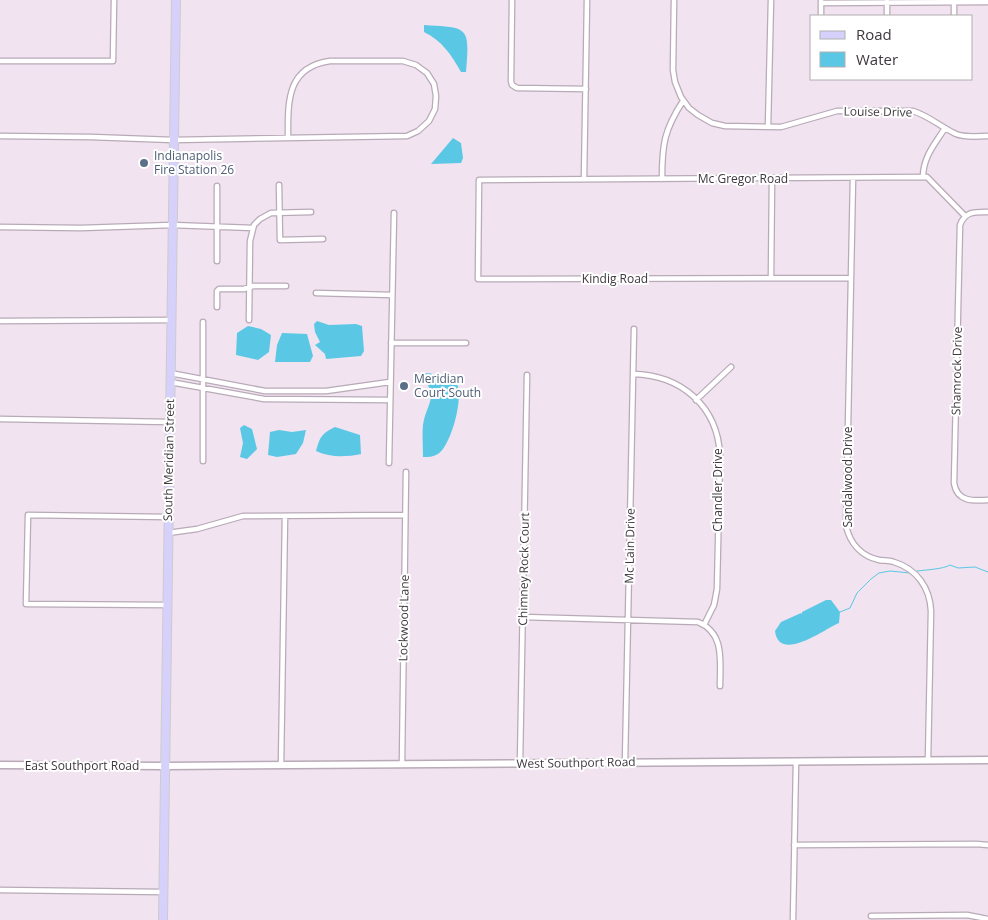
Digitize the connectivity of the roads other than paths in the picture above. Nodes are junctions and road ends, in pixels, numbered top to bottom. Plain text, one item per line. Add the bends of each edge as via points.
1 (114, 0) edge
2 (176, 0) edge
3 (512, 0) edge
4 (587, 0) edge
5 (674, 0) edge
6 (771, 0) edge
7 (820, 1) edge
8 (887, 2) junction
9 (954, 2) junction
10 (988, 2) edge
11 (821, 15) edge
12 (887, 15) edge
13 (954, 15) edge
14 (0, 61) edge
15 (586, 89) junction
16 (683, 101) junction
17 (768, 126) junction
18 (945, 128) junction
19 (0, 136) edge
20 (988, 136) edge
21 (288, 137) junction
22 (174, 140) junction
23 (923, 177) junction
24 (853, 178) junction
25 (584, 179) junction
26 (662, 179) junction
27 (772, 179) junction
28 (479, 180) joint
29 (279, 185) dead end
30 (217, 186) dead end
31 (280, 212) junction
32 (311, 212) dead end
33 (988, 212) edge
34 (394, 214) dead end
35 (965, 216) junction
36 (172, 225) junction
37 (0, 227) edge
38 (217, 227) junction
39 (253, 228) junction
40 (323, 239) dead end
41 (217, 261) dead end
42 (770, 278) junction
43 (850, 278) junction
44 (286, 286) dead end
45 (249, 287) junction
46 (316, 292) dead end
47 (392, 295) junction
48 (217, 307) dead end
49 (0, 320) edge
50 (171, 320) junction
51 (249, 320) dead end
52 (203, 322) dead end
53 (634, 329) dead end
54 (391, 343) junction
55 (466, 343) dead end
56 (731, 367) dead end
57 (170, 373) junction
58 (633, 374) junction
59 (527, 376) dead end
60 (203, 379) junction
61 (170, 382) junction
62 (390, 382) junction
63 (203, 388) junction
64 (390, 400) junction
65 (696, 400) junction
66 (0, 419) edge
67 (170, 422) junction
68 (203, 461) dead end
69 (389, 462) dead end
70 (406, 472) dead end
71 (988, 500) edge
72 (405, 515) junction
73 (285, 516) junction
74 (168, 517) junction
75 (168, 533) junction
76 (167, 605) junction
77 (523, 617) junction
78 (628, 620) junction
79 (704, 625) junction
80 (720, 686) dead end
81 (928, 760) junction
82 (988, 760) edge
83 (625, 762) junction
84 (796, 762) junction
85 (520, 763) junction
86 (402, 764) junction
87 (0, 765) edge
88 (281, 765) junction
89 (165, 766) junction
90 (794, 845) junction
91 (988, 845) edge
92 (0, 890) edge
93 (163, 892) junction
94 (871, 916) dead end
95 (988, 919) edge
96 (163, 920) edge
97 (793, 920) edge

1 - 14 street via 113,62
2 - 22 main road, South Meridian Street
3 - 15 street via 512,85 517,88
4 - 15 street
5 - 16 street via 673,70
6 - 17 street
7 - 8 street
7 - 11 street
8 - 9 street
8 - 12 street
9 - 10 street
9 - 13 street
15 - 25 street
16 - 17 street, Louise Drive via 712,123
16 - 26 street via 672,117 664,139
17 - 18 street, Louise Drive via 790,126 837,111 908,111 924,114
18 - 20 street, Louise Drive via 962,135
18 - 23 street via 927,156
19 - 22 street
21 - 21 street via 288,103 293,85 306,70 325,62 403,61 416,65 428,75 436,91 435,109 425,126 407,136
21 - 22 street
22 - 36 main road, South Meridian Street
23 - 24 street, Mc Gregor Road
23 - 35 street via 927,177
24 - 27 street, Mc Gregor Road
24 - 43 street, Sandalwood Drive
25 - 26 street, Mc Gregor Road
25 - 28 street, Mc Gregor Road
26 - 27 street, Mc Gregor Road
27 - 42 street
28 - 42 street, Kindig Road via 478,279
29 - 31 street
30 - 38 street
31 - 32 street
31 - 39 street via 264,216
31 - 40 street via 280,240
33 - 35 street via 972,212
34 - 47 street
35 - 71 street, Shamrock Drive via 960,226 954,485 965,499
36 - 37 street
36 - 38 street
36 - 50 main road, South Meridian Street
38 - 39 street
38 - 41 street
39 - 45 street
42 - 43 street, Kindig Road
43 - 81 street, Sandalwood Drive via 846,526 852,541 861,551 909,569 922,581 928,593 931,611
44 - 45 street
45 - 48 street via 218,290
45 - 51 street
46 - 47 street
47 - 54 street
49 - 50 street
50 - 57 main road, South Meridian Street
52 - 60 street
53 - 58 street, Mc Lain Drive
54 - 55 street
54 - 62 street
56 - 65 street
57 - 60 street
57 - 61 main road, South Meridian Street
58 - 65 street, Chandler Drive via 673,382
58 - 78 street, Mc Lain Drive
59 - 77 street, Chimney Rock Court
60 - 62 street via 266,391 326,391
60 - 63 street
61 - 63 street
61 - 67 main road, South Meridian Street
62 - 64 street
63 - 64 street via 264,399
63 - 68 street
64 - 69 street
65 - 79 street, Chandler Drive via 713,423 720,456 717,592
66 - 67 street
67 - 74 main road, South Meridian Street
70 - 72 street, Lockwood Lane
72 - 73 street
72 - 86 street, Lockwood Lane
73 - 75 street via 236,517 197,529
73 - 88 street
74 - 75 main road, South Meridian Street
74 - 76 street via 28,515 26,604
75 - 76 main road, South Meridian Street
76 - 89 main road, South Meridian Street
77 - 78 street
77 - 85 street, Chimney Rock Court
78 - 79 street via 692,621
78 - 83 street, Mc Lain Drive
79 - 80 street via 719,644
81 - 82 main road, West Southport Road
81 - 84 main road, West Southport Road
83 - 84 main road, West Southport Road
83 - 85 main road, West Southport Road
84 - 90 street
85 - 86 main road, West Southport Road
86 - 88 main road, West Southport Road
87 - 89 main road, East Southport Road
88 - 89 main road, West Southport Road
89 - 93 main road, South Meridian Street
90 - 91 street
90 - 97 street
92 - 93 street
93 - 96 main road, South Meridian Street
94 - 95 street via 965,915

